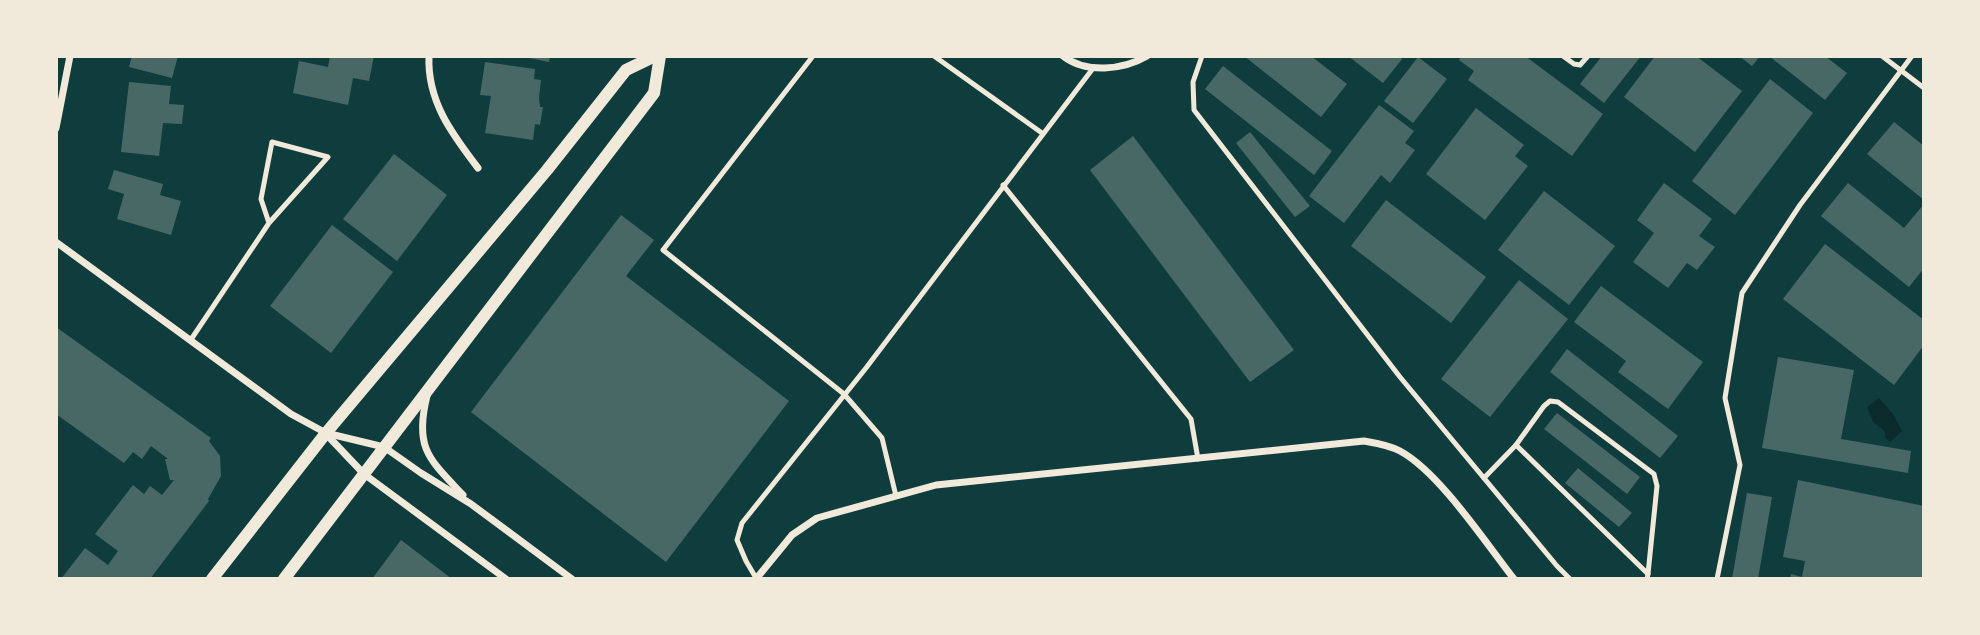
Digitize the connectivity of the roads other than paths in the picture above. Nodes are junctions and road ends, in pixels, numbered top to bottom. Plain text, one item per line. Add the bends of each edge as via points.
1 (70, 56) edge
2 (429, 56) edge
3 (657, 56) edge
4 (813, 56) edge
5 (934, 56) edge
6 (1063, 56) edge
7 (1147, 56) edge
8 (1202, 56) edge
9 (1563, 56) edge
10 (1588, 56) edge
11 (1882, 56) edge
12 (1912, 56) edge
13 (1094, 68) junction
14 (1901, 71) junction
15 (1924, 88) edge
16 (56, 128) edge
17 (1042, 133) junction
18 (478, 168) dead end
19 (1003, 185) junction
20 (269, 223) junction
21 (56, 242) edge
22 (190, 341) junction
23 (429, 390) junction
24 (844, 394) junction
25 (326, 433) junction
26 (1516, 445) junction
27 (384, 447) junction
28 (1198, 459) junction
29 (364, 474) junction
30 (1484, 478) junction
31 (896, 496) junction
32 (471, 503) junction
33 (1648, 577) edge
34 (212, 579) edge
35 (284, 579) edge
36 (506, 579) edge
37 (572, 579) edge
38 (756, 579) edge
39 (1514, 579) edge
40 (1570, 579) edge
41 (1717, 579) edge

1 - 16 street
2 - 18 street via 441,113
3 - 23 street via 654,93
3 - 25 street via 626,70
4 - 24 lane via 663,250
5 - 17 lane
6 - 13 street
7 - 13 street via 1123,66
8 - 30 lane via 1193,82 1194,110
9 - 10 lane via 1580,65
11 - 14 lane
12 - 14 lane
13 - 17 lane
14 - 15 lane
14 - 41 lane via 1800,205 1742,293 1725,398 1740,466
17 - 19 lane
19 - 24 lane
19 - 28 lane via 1191,419
20 - 20 lane via 302,186 328,157 272,142 261,199
20 - 22 lane
21 - 22 street
22 - 25 street via 291,414
23 - 27 street
23 - 32 street via 423,414 424,446
24 - 31 lane via 882,438
24 - 38 lane via 742,523 737,540
25 - 27 street
25 - 29 street
25 - 34 street
26 - 30 lane
26 - 33 lane
26 - 33 lane via 1544,406 1558,402 1654,474 1657,486
27 - 29 street
27 - 32 street
28 - 31 street via 936,485
28 - 39 street via 1381,443 1415,460 1429,473
29 - 35 street
29 - 36 street
30 - 40 lane
31 - 38 street via 804,525
32 - 37 street

